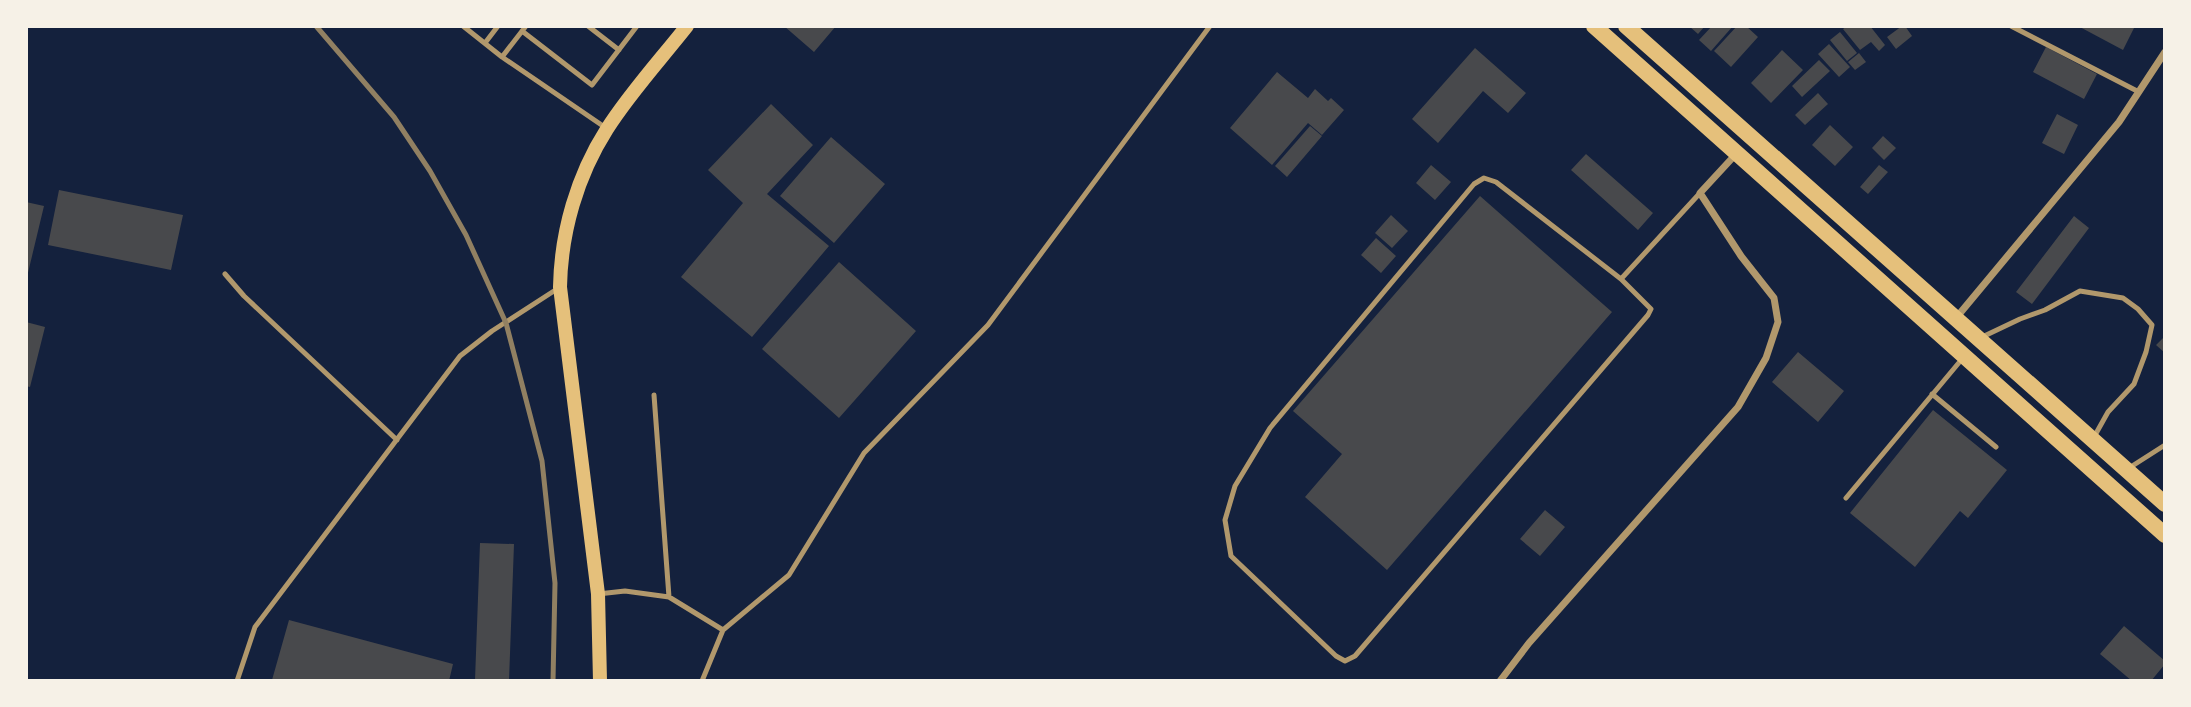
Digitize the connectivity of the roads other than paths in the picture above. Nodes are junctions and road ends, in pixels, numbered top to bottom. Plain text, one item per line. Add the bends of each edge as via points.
1 (463, 26) edge
2 (498, 26) edge
3 (588, 26) edge
4 (637, 26) edge
5 (687, 26) edge
6 (1210, 26) edge
7 (1594, 26) edge
8 (1626, 26) edge
9 (2011, 26) edge
10 (524, 28) edge
11 (485, 43) junction
12 (619, 50) junction
13 (2165, 52) edge
14 (502, 57) junction
15 (2139, 92) junction
16 (607, 129) junction
17 (1736, 153) junction
18 (1700, 193) junction
19 (225, 274) dead end
20 (1621, 279) junction
21 (560, 287) junction
22 (1955, 318) junction
23 (1978, 340) junction
24 (1964, 356) junction
25 (1933, 394) junction
26 (654, 395) dead end
27 (397, 440) junction
28 (2092, 440) junction
29 (2165, 445) edge
30 (1996, 447) dead end
31 (2126, 470) junction
32 (1846, 498) dead end
33 (2165, 504) edge
34 (2165, 535) edge
35 (598, 594) junction
36 (669, 597) junction
37 (723, 630) junction
38 (237, 681) edge
39 (600, 681) edge
40 (702, 681) edge
41 (1500, 681) edge

1 - 11 lane
2 - 11 lane
3 - 12 lane
4 - 12 lane
5 - 16 main road
6 - 37 lane via 988,325 864,453 789,575
7 - 17 highway
8 - 22 highway
9 - 15 lane
10 - 12 lane via 592,85
10 - 14 lane
11 - 14 lane
13 - 15 street
14 - 16 lane
15 - 22 street
16 - 21 main road via 579,184 565,231
17 - 18 street
17 - 24 highway
18 - 20 lane
18 - 41 street via 1774,298 1778,322 1766,358 1738,407
19 - 27 lane
20 - 20 lane via 1496,182 1485,178 1474,184 1270,428 1235,486 1225,520 1231,556 1336,656 1345,661 1354,656 1648,316 1651,309 1647,303
21 - 27 lane via 460,356
21 - 35 main road
22 - 23 highway
23 - 28 highway
23 - 28 lane via 2080,290 2123,298 2138,309 2152,325 2146,352 2134,384 2108,412
24 - 25 lane
24 - 34 highway
25 - 30 lane
25 - 32 lane
26 - 36 lane
27 - 38 lane via 255,626
28 - 31 highway
29 - 31 lane
31 - 33 highway
35 - 36 lane via 625,591
35 - 39 main road
36 - 37 lane
37 - 40 lane

